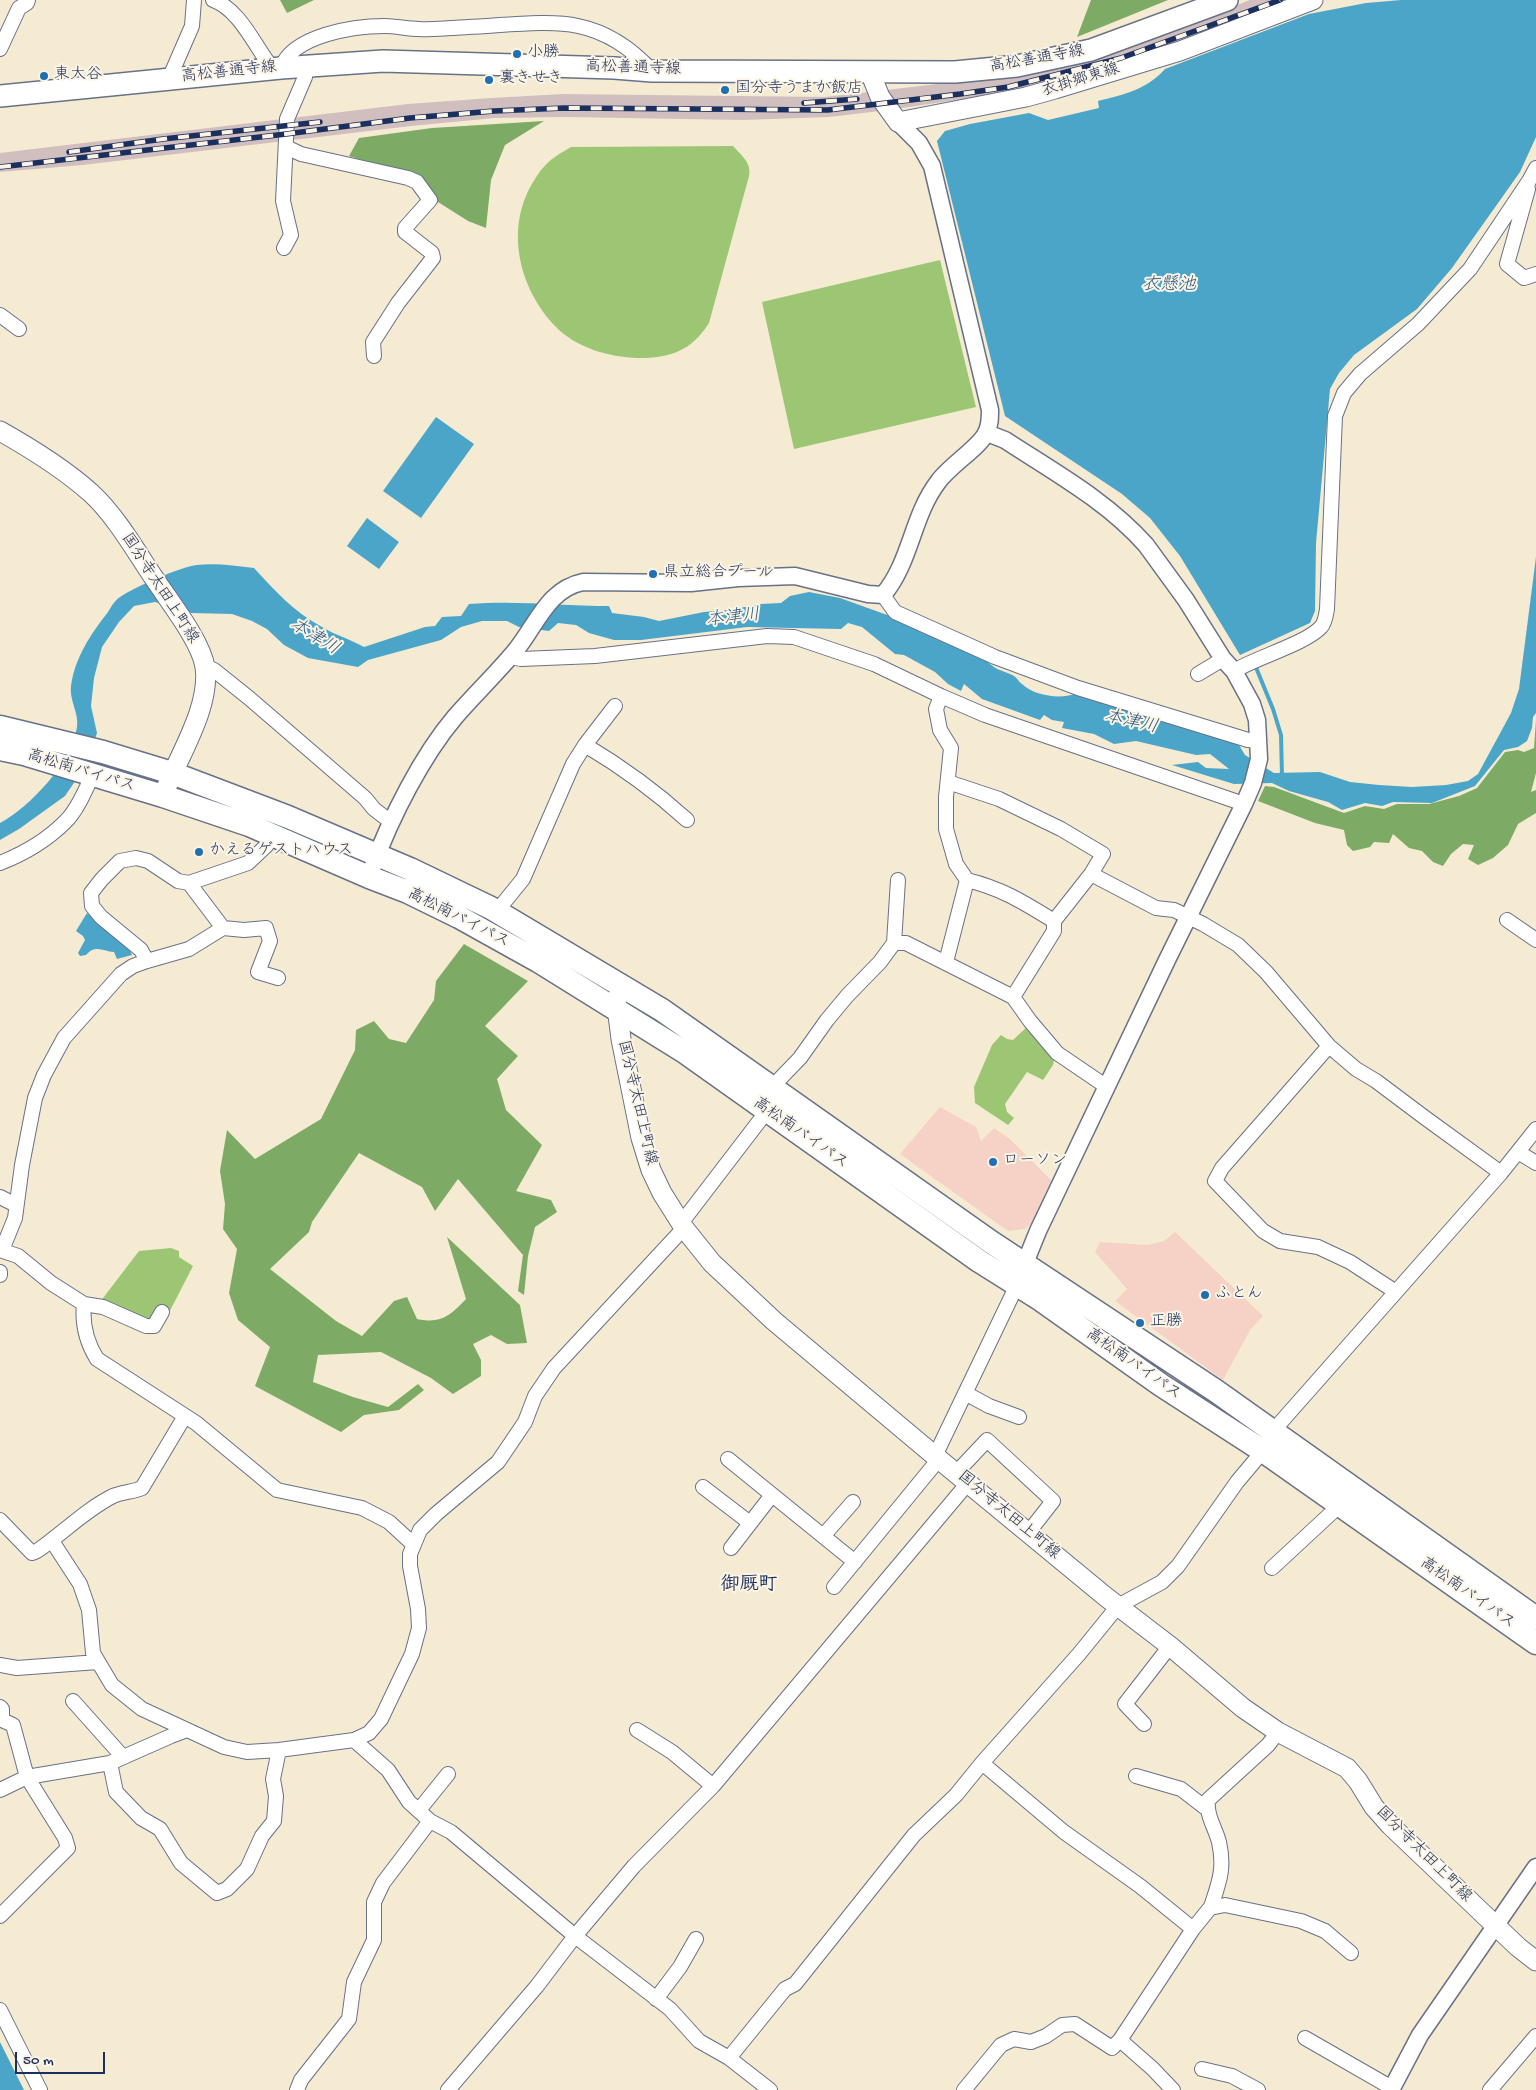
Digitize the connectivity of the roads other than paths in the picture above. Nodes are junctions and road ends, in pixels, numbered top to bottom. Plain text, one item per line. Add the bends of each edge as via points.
1 (194, 0) edge
2 (213, 0) edge
3 (1227, 0) edge
4 (1313, 0) edge
5 (21, 3) edge
6 (0, 49) edge
7 (307, 65) junction
8 (276, 68) junction
9 (652, 71) junction
10 (870, 72) junction
11 (169, 79) junction
12 (0, 96) edge
13 (898, 122) junction
14 (286, 147) junction
15 (1536, 168) edge
16 (1530, 181) junction
17 (284, 248) dead end
18 (1536, 274) edge
19 (0, 315) edge
20 (19, 329) dead end
21 (374, 356) dead end
22 (0, 431) edge
23 (987, 432) junction
24 (883, 595) junction
25 (514, 652) junction
26 (1228, 665) junction
27 (205, 666) junction
28 (1198, 674) dead end
29 (941, 696) junction
30 (616, 706) dead end
31 (0, 727) edge
32 (1259, 743) junction
33 (585, 745) junction
34 (0, 749) edge
35 (172, 773) junction
36 (92, 775) junction
37 (948, 782) junction
38 (163, 796) junction
39 (1245, 802) junction
40 (687, 820) dead end
41 (391, 822) junction
42 (273, 836) junction
43 (377, 855) junction
44 (0, 863) edge
45 (1091, 874) junction
46 (369, 877) junction
47 (898, 880) dead end
48 (967, 880) junction
49 (189, 883) junction
50 (497, 911) junction
51 (1189, 918) junction
52 (1507, 920) dead end
53 (1054, 921) junction
54 (223, 928) junction
55 (1536, 940) edge
56 (894, 943) junction
57 (147, 960) junction
58 (946, 962) junction
59 (278, 978) dead end
60 (615, 980) junction
61 (1013, 996) junction
62 (616, 1009) junction
63 (1329, 1046) junction
64 (772, 1086) junction
65 (1107, 1087) junction
66 (767, 1111) junction
67 (1536, 1129) edge
68 (1518, 1152) junction
69 (1536, 1163) edge
70 (1502, 1173) junction
71 (0, 1197) edge
72 (16, 1205) junction
73 (683, 1225) junction
74 (1, 1250) edge
75 (1021, 1274) junction
76 (1396, 1292) junction
77 (84, 1304) junction
78 (162, 1312) dead end
79 (965, 1393) junction
80 (185, 1416) junction
81 (1019, 1417) dead end
82 (1273, 1431) junction
83 (1263, 1451) junction
84 (937, 1458) junction
85 (728, 1459) dead end
86 (962, 1478) junction
87 (703, 1487) dead end
88 (772, 1495) junction
89 (853, 1502) dead end
90 (1340, 1505) junction
91 (0, 1520) edge
92 (750, 1523) junction
93 (1028, 1533) junction
94 (823, 1536) junction
95 (52, 1541) junction
96 (413, 1544) junction
97 (731, 1548) dead end
98 (855, 1562) junction
99 (1272, 1568) dead end
100 (834, 1587) dead end
101 (1118, 1606) junction
102 (1536, 1618) edge
103 (1536, 1642) edge
104 (1170, 1646) junction
105 (98, 1662) junction
106 (0, 1665) edge
107 (73, 1701) dead end
108 (0, 1707) edge
109 (1144, 1724) dead end
110 (188, 1730) junction
111 (637, 1730) dead end
112 (1278, 1732) junction
113 (354, 1740) junction
114 (279, 1750) junction
115 (123, 1757) junction
116 (110, 1763) junction
117 (982, 1763) junction
118 (448, 1774) dead end
119 (1136, 1776) dead end
120 (27, 1777) junction
121 (714, 1786) junction
122 (0, 1790) edge
123 (1207, 1809) junction
124 (418, 1810) junction
125 (430, 1821) junction
126 (1536, 1867) edge
127 (1211, 1907) junction
128 (0, 1916) edge
129 (1494, 1925) junction
130 (1193, 1929) junction
131 (575, 1936) junction
132 (696, 1939) dead end
133 (1351, 1953) dead end
134 (1536, 1961) edge
135 (656, 1998) junction
136 (0, 2010) edge
137 (1536, 2036) edge
138 (1305, 2038) dead end
139 (1120, 2040) junction
140 (729, 2058) junction
141 (1202, 2068) dead end
142 (1392, 2089) edge
143 (40, 2090) edge
144 (297, 2090) edge
145 (448, 2090) edge
146 (770, 2090) edge
147 (964, 2090) edge
148 (1173, 2090) edge
149 (1258, 2090) edge
150 (1490, 2090) edge

1 - 11 street via 192,26
2 - 8 street via 228,7 267,61
3 - 10 main road, 高松善通寺線 via 1091,50 1017,66 955,72
4 - 13 main road, 衣掛郷東線 via 1180,51 1055,89
5 - 6 street
7 - 8 main road, 高松善通寺線
7 - 9 main road, 高松善通寺線 via 383,61
7 - 14 street via 287,119
8 - 9 street via 291,51 308,41 350,29 553,24 577,25 598,31 634,53
8 - 11 main road, 高松善通寺線
9 - 10 main road, 高松善通寺線
10 - 13 main road via 880,98
11 - 12 main road, 高松善通寺線
13 - 23 street via 919,143 932,166 990,410
14 - 17 street via 283,201 291,235
14 - 21 street via 300,154 408,178 417,182 430,200 405,232 434,258 398,303 373,342
15 - 16 street
16 - 18 street via 1507,264 1524,278
16 - 26 street via 1470,269 1418,324 1360,374 1344,393 1335,416 1327,609 1323,625 1313,635 1246,663
19 - 20 street
22 - 27 main road, 国分寺太田上町線 via 57,466 92,494 118,525 186,627
23 - 24 street via 927,496 893,584
23 - 26 street via 1005,440 1106,506 1127,524 1186,600
24 - 25 street via 796,576 690,583 583,582 571,584 549,601
24 - 32 street via 896,612 995,657 1078,688
25 - 29 street via 521,659 595,656 766,636 794,637 874,664
25 - 41 street via 440,736
26 - 28 street
26 - 32 street via 1252,704
27 - 35 main road, 国分寺太田上町線 via 204,692 197,716
27 - 41 street via 249,698
29 - 37 street via 936,709 940,730 951,748
29 - 39 street via 985,715
30 - 33 street
31 - 35 highway, 高松南バイパス
32 - 39 street via 1259,759
33 - 40 street via 623,768
33 - 50 street via 573,764 523,879
34 - 36 highway, 高松南バイパス
35 - 38 main road, 国分寺太田上町線
35 - 43 highway, 高松南バイパス
36 - 38 highway, 高松南バイパス
36 - 44 street via 66,821 22,854
37 - 45 street via 999,799 1103,854
37 - 48 street via 946,829 956,864
38 - 42 highway, 高松南バイパス
39 - 51 street
41 - 43 street
42 - 46 highway, 高松南バイパス
42 - 49 street via 248,863
43 - 46 street
43 - 50 highway, 高松南バイパス
45 - 51 street via 1156,908 1174,910
45 - 53 street
46 - 62 highway, 高松南バイパス via 459,917
47 - 56 street
48 - 53 street via 1004,892
48 - 58 street
49 - 54 street
49 - 57 street via 178,881 148,861 136,858 120,861 91,893 92,906 101,917 141,950
50 - 60 highway, 高松南バイパス
51 - 63 street via 1238,945 1266,972
51 - 65 street
52 - 55 street
53 - 61 street via 1054,931
54 - 57 street via 189,948
54 - 59 street via 266,928 270,941 258,972
56 - 58 street via 906,943
56 - 64 street via 847,996 800,1058
57 - 72 street via 121,974 64,1038 44,1075 35,1098
58 - 61 street
60 - 62 main road, 国分寺太田上町線
60 - 64 highway, 高松南バイパス
61 - 65 street via 1057,1053
62 - 66 highway, 高松南バイパス via 686,1053
62 - 73 main road, 国分寺太田上町線 via 641,1138 662,1193
63 - 70 street via 1356,1069
63 - 76 street via 1222,1168 1215,1181 1263,1231 1280,1241 1318,1247 1350,1262
64 - 75 highway, 高松南バイパス
65 - 75 street
66 - 73 street
66 - 75 highway, 高松南バイパス via 979,1260
67 - 68 street
68 - 69 street
68 - 70 street
70 - 76 street
71 - 72 street
72 - 74 street via 15,1218
73 - 84 main road, 国分寺太田上町線 via 712,1263 774,1321
73 - 96 street via 554,1368 535,1396 525,1422 498,1462 436,1514 420,1530
74 - 77 street via 18,1256
75 - 79 street
75 - 82 highway, 高松南バイパス
75 - 83 highway, 高松南バイパス via 1041,1300 1161,1385
76 - 82 street
77 - 78 street via 103,1307 146,1326 154,1326
77 - 80 street via 83,1320 97,1359
79 - 81 street
79 - 84 street
80 - 95 street via 142,1488 114,1495
80 - 96 street via 277,1490 362,1508 384,1518
82 - 102 highway, 高松南バイパス
83 - 90 highway, 高松南バイパス
83 - 101 street via 1178,1566 1162,1582
84 - 86 main road, 国分寺太田上町線
84 - 98 street
85 - 88 street
86 - 93 main road, 国分寺太田上町線
86 - 93 street via 987,1440 1053,1501
86 - 121 street
87 - 92 street
88 - 92 street
88 - 94 street
89 - 94 street
90 - 99 street
90 - 103 highway, 高松南バイパス
91 - 95 street via 32,1553
92 - 97 street
93 - 101 main road, 国分寺太田上町線
94 - 98 street
95 - 105 street via 80,1584 89,1610 93,1653
96 - 113 street via 410,1566 419,1628 412,1654 381,1719 369,1733
98 - 100 street
101 - 104 main road, 国分寺太田上町線
101 - 117 street
104 - 109 street via 1125,1704
104 - 112 main road, 国分寺太田上町線 via 1243,1708
105 - 106 street via 17,1668
105 - 110 street via 112,1685 142,1709
107 - 115 street
108 - 120 street via 2,1720 13,1725
110 - 114 street via 224,1747 248,1752
110 - 115 street
111 - 121 street via 672,1752
112 - 123 street via 1208,1800
112 - 129 main road, 国分寺太田上町線 via 1347,1768 1390,1825
113 - 114 street
113 - 124 street via 388,1770
114 - 116 street via 273,1779 276,1796 274,1821 262,1836 247,1869 227,1889 217,1892 181,1863 160,1829 141,1818 116,1792
115 - 116 street
116 - 120 street
117 - 130 street via 1064,1832 1140,1886
117 - 140 street via 956,1795 914,1835 795,1984 785,1989
118 - 124 street
119 - 123 street via 1181,1789
120 - 122 street
120 - 128 street via 68,1848
121 - 131 street via 634,1866
123 - 127 street via 1219,1842 1222,1873
124 - 125 street
125 - 131 street via 450,1832
125 - 144 street via 383,1883 374,1902 374,1940 354,1982 349,2019 301,2080
126 - 129 street
127 - 130 street
127 - 133 street via 1225,1905 1301,1921 1324,1931
129 - 134 main road, 国分寺太田上町線
129 - 142 street via 1420,2035
130 - 139 street
131 - 135 street
131 - 145 street
132 - 135 street
135 - 140 street via 699,2041
136 - 143 street
137 - 150 street
138 - 142 street
139 - 147 street via 1112,2048 1076,2024 1062,2025 1031,2042 1014,2039 1001,2045
139 - 148 street
140 - 146 street
141 - 149 street via 1232,2076

